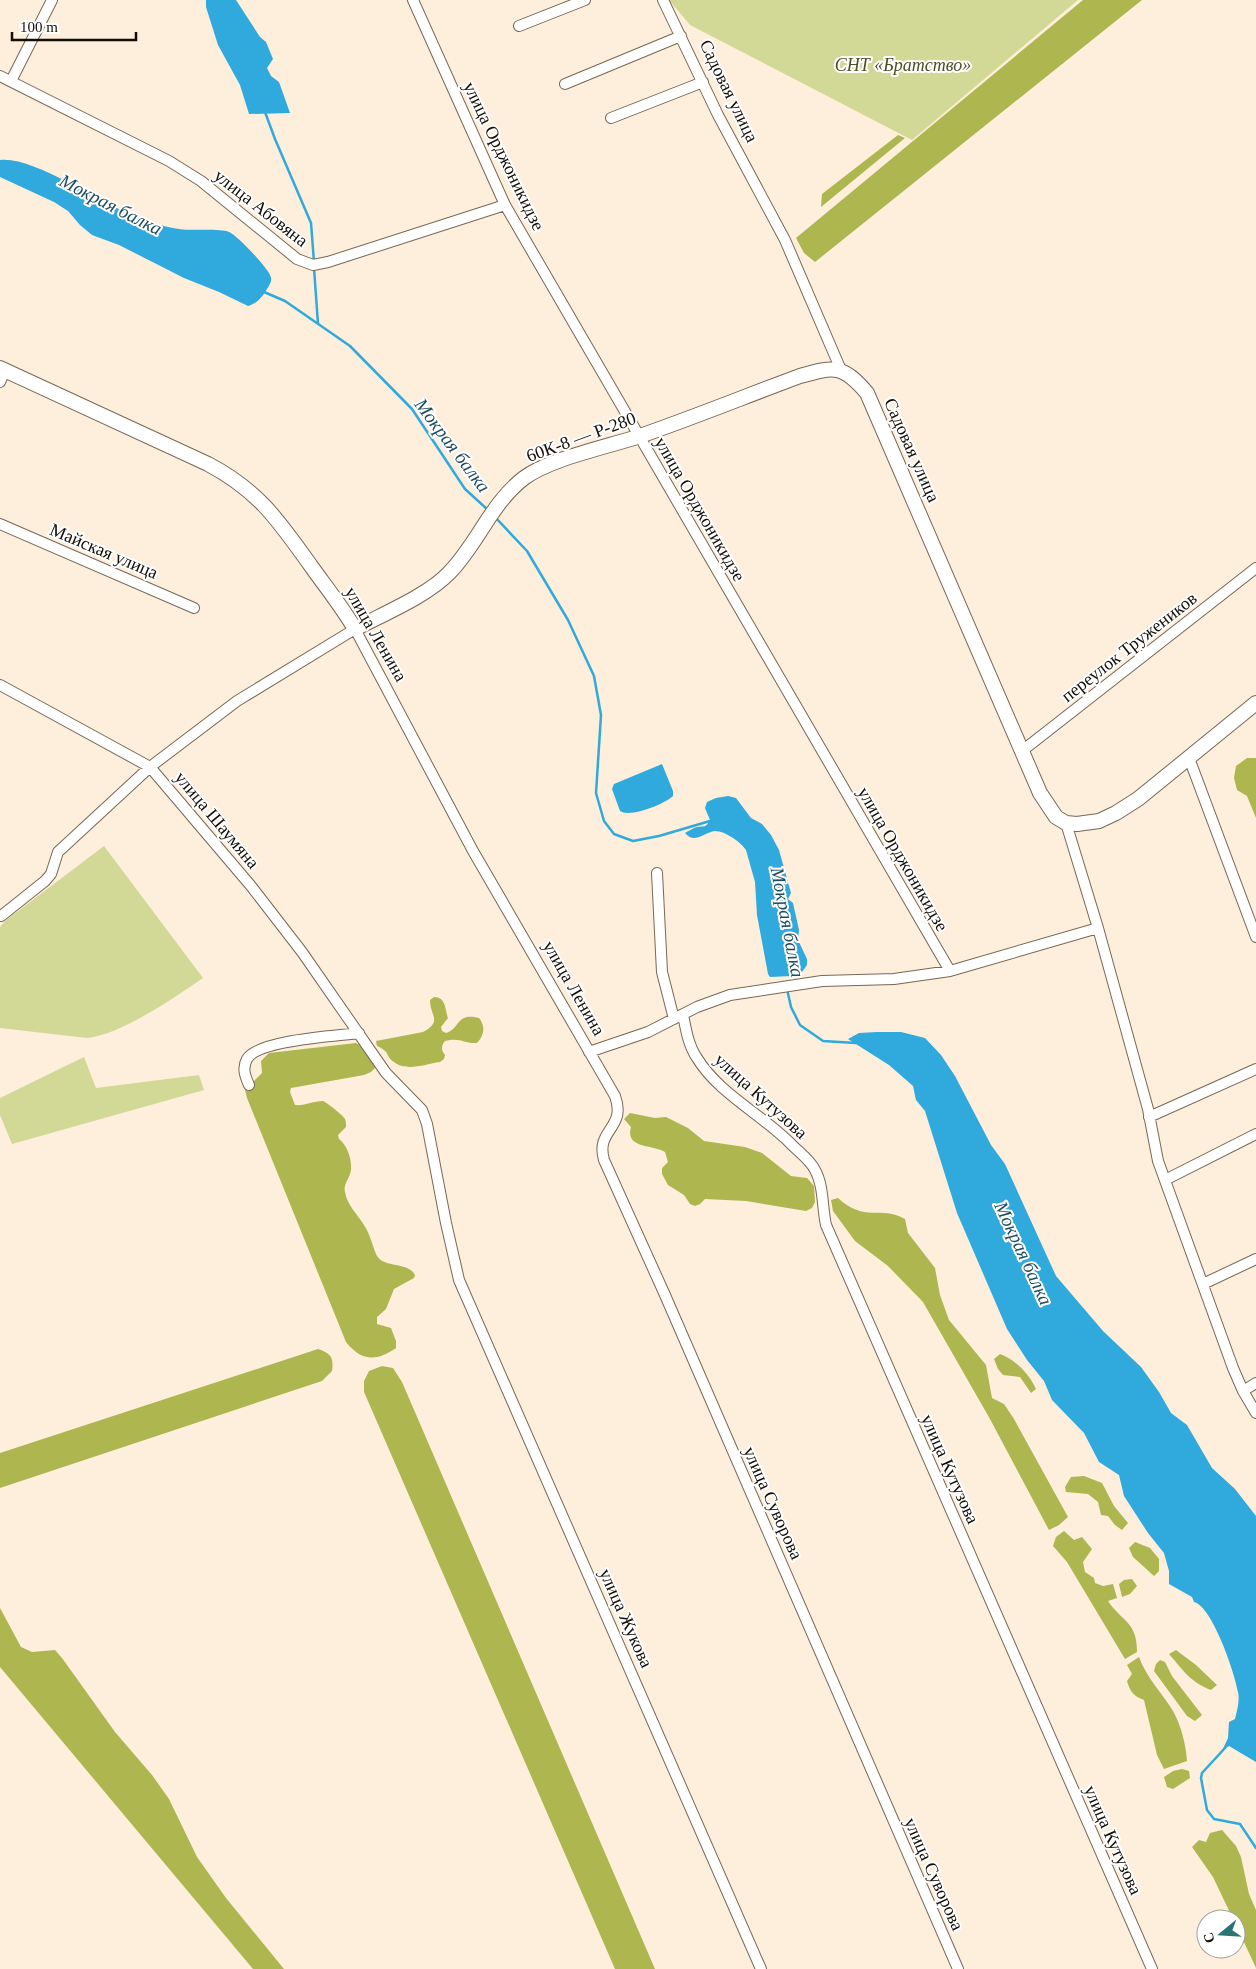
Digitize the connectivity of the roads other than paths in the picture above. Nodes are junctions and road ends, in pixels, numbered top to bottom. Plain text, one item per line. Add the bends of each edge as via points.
1 (52, 0) edge
2 (413, 0) edge
3 (585, 0) edge
4 (663, 0) edge
5 (519, 26) dead end
6 (681, 36) junction
7 (0, 76) edge
8 (11, 82) junction
9 (703, 82) junction
10 (565, 84) dead end
11 (611, 118) dead end
12 (505, 205) junction
13 (841, 370) junction
14 (2, 374) edge
15 (639, 436) junction
16 (0, 524) edge
17 (1256, 568) edge
18 (194, 608) dead end
19 (355, 629) junction
20 (0, 685) edge
21 (1256, 703) edge
22 (1022, 751) junction
23 (1189, 758) junction
24 (150, 767) junction
25 (1066, 823) junction
26 (657, 873) dead end
27 (1, 916) edge
28 (1098, 928) junction
29 (1256, 937) edge
30 (950, 971) junction
31 (678, 1017) junction
32 (359, 1032) junction
33 (589, 1052) junction
34 (1256, 1069) edge
35 (249, 1085) dead end
36 (1149, 1117) junction
37 (1256, 1134) edge
38 (1165, 1180) junction
39 (1256, 1259) edge
40 (459, 1280) joint
41 (1203, 1284) junction
42 (1256, 1383) edge
43 (1243, 1391) junction
44 (1256, 1413) edge
45 (761, 1969) edge
46 (958, 1969) edge
47 (1152, 1969) edge

1 - 8 street
2 - 12 street, улица Орджоникидзе
3 - 5 street
4 - 6 street, Садовая улица
6 - 9 street, Садовая улица
6 - 10 street
7 - 8 street, улица Абовяна
8 - 12 street, улица Абовяна via 169,161 201,182 297,259 313,265
9 - 11 street
9 - 13 street, Садовая улица via 785,240
12 - 15 street, улица Орджоникидзе
13 - 15 street, 60К-8 — Р-280 via 822,369 800,376
13 - 22 street, Садовая улица via 853,377 867,393
14 - 19 street, улица Ленина via 208,464 240,483 265,504 281,524
15 - 19 street, 60К-8 — Р-280 via 535,471 500,503 448,575
15 - 30 street, улица Орджоникидзе
16 - 18 street, Майская улица
17 - 22 street, переулок Тружеников
19 - 24 street via 237,701
19 - 33 street, улица Ленина via 473,851
20 - 24 street, улица Шаумяна
21 - 23 street
22 - 25 street, Садовая улица via 1048,807 1056,818
23 - 25 street via 1116,813 1088,824
23 - 29 street
24 - 27 street via 58,852 51,874
24 - 32 street, улица Шаумяна via 251,886
25 - 28 street
26 - 31 street, улица Кутузова via 662,972
28 - 30 street
28 - 36 street
30 - 31 street via 894,979 822,981 749,991 714,1000
31 - 33 street via 648,1032
31 - 47 street, улица Кутузова via 703,1066 725,1090 787,1140 815,1169 826,1226
32 - 35 street via 258,1049 247,1058 243,1071
32 - 40 street, улица Шаумяна via 386,1073 422,1110
33 - 46 street, улица Суворова via 618,1106 619,1114 603,1144 604,1160
34 - 36 street
36 - 38 street
37 - 38 street
38 - 41 street
39 - 41 street
40 - 45 street, улица Жукова
41 - 43 street
42 - 43 street
43 - 44 street

